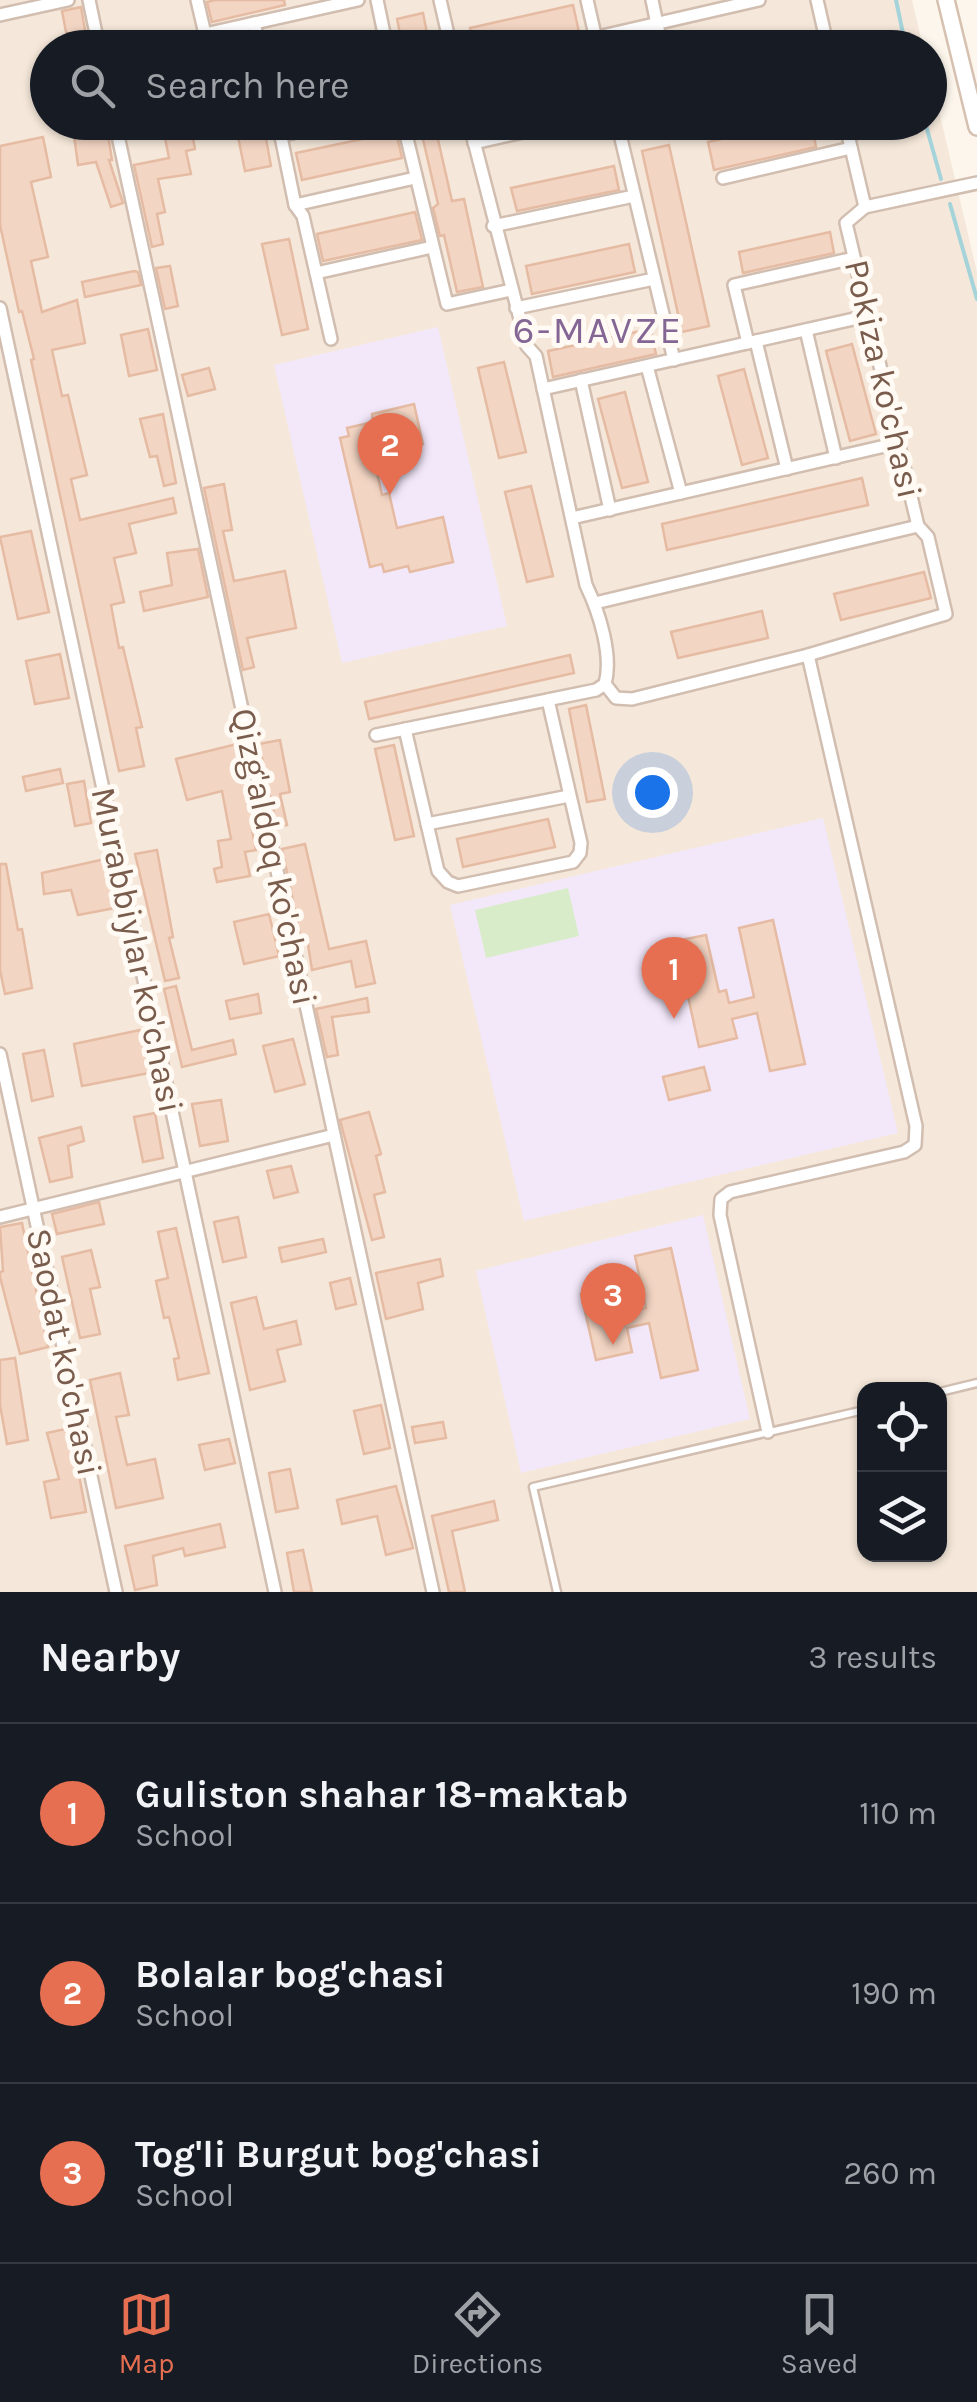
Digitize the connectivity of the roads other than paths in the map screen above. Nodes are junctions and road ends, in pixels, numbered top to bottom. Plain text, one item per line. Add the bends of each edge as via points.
1 (68, 0) edge
2 (88, 0) edge
3 (197, 0) edge
4 (358, 0) edge
5 (377, 0) edge
6 (440, 0) edge
7 (587, 0) edge
8 (652, 0) edge
9 (759, 0) edge
10 (817, 0) edge
11 (946, 0) edge
12 (0, 15) edge
13 (656, 22) junction
14 (254, 23) junction
15 (95, 30) edge
16 (204, 30) edge
17 (223, 30) edge
18 (256, 30) edge
19 (383, 30) edge
20 (448, 30) edge
21 (593, 30) edge
22 (633, 30) edge
23 (658, 30) edge
24 (824, 30) edge
25 (977, 127) edge
26 (119, 140) edge
27 (281, 140) edge
28 (407, 140) edge
29 (473, 140) edge
30 (487, 140) edge
31 (620, 140) edge
32 (849, 140) edge
33 (474, 143) junction
34 (851, 148) junction
35 (415, 178) junction
36 (722, 178) dead end
37 (977, 183) edge
38 (634, 196) junction
39 (295, 205) junction
40 (864, 207) junction
41 (494, 226) junction
42 (432, 246) junction
43 (854, 258) junction
44 (316, 273) junction
45 (654, 279) junction
46 (511, 290) junction
47 (0, 308) edge
48 (516, 308) junction
49 (868, 316) junction
50 (806, 330) junction
51 (331, 338) dead end
52 (752, 342) junction
53 (674, 360) junction
54 (647, 366) junction
55 (581, 380) junction
56 (543, 388) junction
57 (898, 443) junction
58 (836, 458) junction
59 (787, 469) junction
60 (681, 494) junction
61 (610, 510) junction
62 (572, 518) junction
63 (918, 526) junction
64 (595, 603) junction
65 (808, 654) junction
66 (605, 684) junction
67 (548, 700) junction
68 (405, 728) junction
69 (376, 734) dead end
70 (569, 796) junction
71 (427, 824) junction
72 (0, 1054) edge
73 (334, 1135) junction
74 (185, 1174) junction
75 (34, 1211) junction
76 (0, 1218) edge
77 (977, 1383) edge
78 (947, 1390) edge
79 (857, 1412) edge
80 (768, 1432) junction
81 (116, 1592) edge
82 (275, 1592) edge
83 (433, 1592) edge
84 (556, 1592) edge

1 - 12 street
2 - 15 street
3 - 16 street
4 - 14 street
5 - 19 street
6 - 20 street
7 - 21 street
8 - 13 street
9 - 13 street
10 - 24 street
11 - 25 main road
13 - 22 street
13 - 23 street
14 - 17 street
14 - 18 street
26 - 73 street, Qizg'aldoq ko'chasi
27 - 39 street
28 - 35 street
29 - 33 street
30 - 33 street
31 - 38 street
32 - 34 street, Pokiza ko'chasi
33 - 41 street
34 - 36 street
34 - 40 street, Pokiza ko'chasi
35 - 39 street
35 - 42 street
37 - 40 street
38 - 41 street
38 - 45 street
39 - 44 street
40 - 43 street, Pokiza ko'chasi via 846,223
41 - 46 street
42 - 44 street
42 - 46 street via 447,304
43 - 49 street, Pokiza ko'chasi
43 - 52 street via 734,285
44 - 51 street
45 - 48 street
45 - 53 street
46 - 48 street
47 - 74 street, Murabbiylar ko'chasi
48 - 56 street
49 - 50 street
49 - 57 street, Pokiza ko'chasi
50 - 52 street
50 - 58 street
52 - 53 street
52 - 59 street
53 - 54 street
54 - 55 street
54 - 60 street
55 - 56 street
55 - 61 street
56 - 62 street
57 - 58 street
57 - 63 street, Pokiza ko'chasi
58 - 59 street
59 - 60 street
60 - 61 street
61 - 62 street
62 - 64 street
63 - 64 street
63 - 65 street, Pokiza ko'chasi via 928,537 946,614
64 - 66 street via 609,670
65 - 66 street via 632,699 616,698
65 - 80 street via 916,1126 914,1145 904,1152 721,1199
66 - 67 street
67 - 68 street
67 - 70 street
68 - 69 street
68 - 71 street
70 - 71 street
70 - 71 street via 581,843 573,862 458,886 438,871
72 - 75 street, Saodat ko'chasi
73 - 74 street
73 - 83 street, Qizg'aldoq ko'chasi
74 - 75 street
74 - 82 street, Murabbiylar ko'chasi
75 - 76 street
75 - 81 street, Saodat ko'chasi
77 - 78 lane
79 - 80 lane
80 - 84 lane via 532,1487

